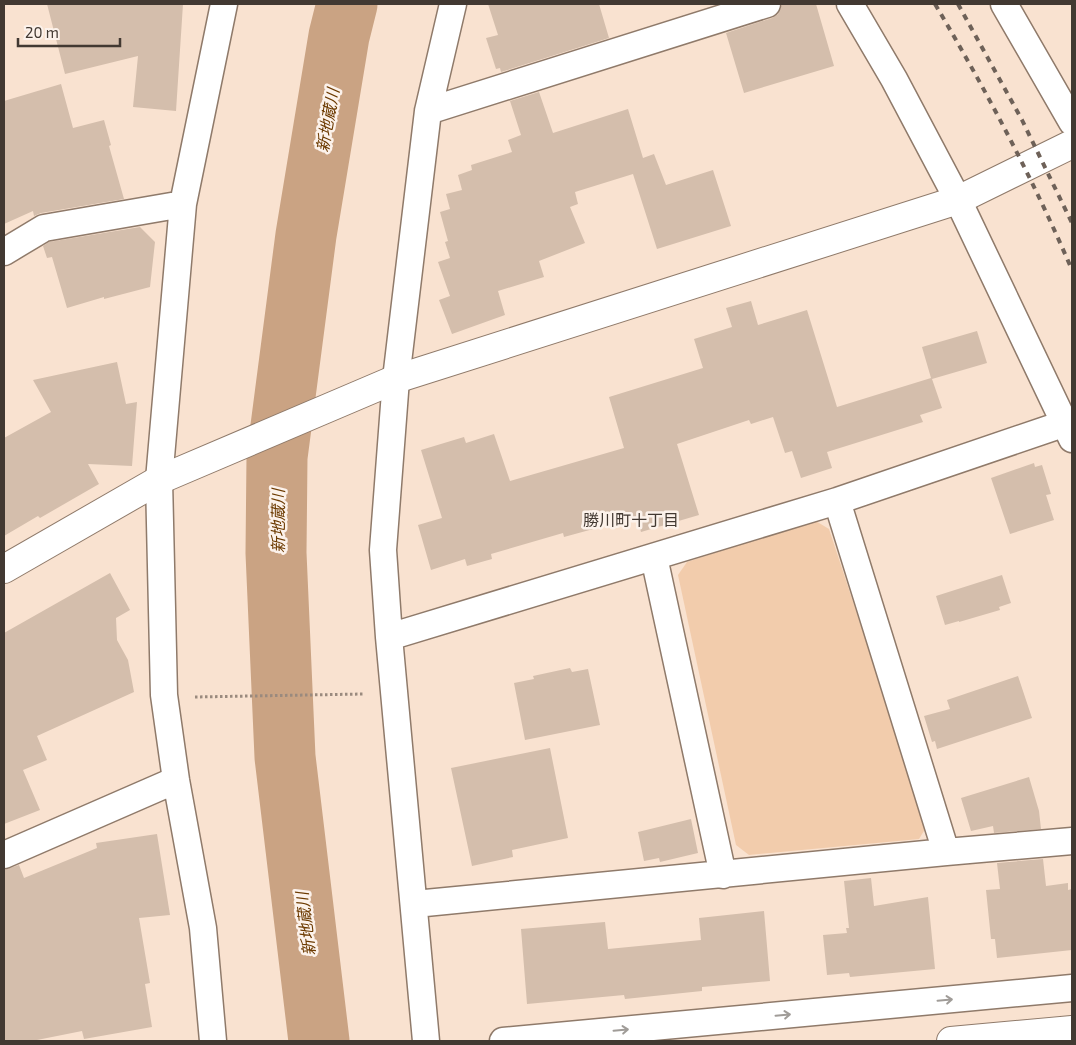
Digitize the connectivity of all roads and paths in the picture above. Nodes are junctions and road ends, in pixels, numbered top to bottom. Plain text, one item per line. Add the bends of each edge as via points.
1 (224, 4) edge
2 (453, 4) edge
3 (767, 4) edge
4 (850, 4) edge
5 (1004, 4) edge
6 (428, 111) junction
7 (1072, 122) edge
8 (1072, 144) edge
9 (958, 200) junction
10 (183, 204) junction
11 (4, 252) edge
12 (396, 379) junction
13 (1069, 431) edge
14 (159, 480) junction
15 (837, 502) junction
16 (654, 557) junction
17 (4, 569) edge
18 (389, 637) junction
19 (367, 694) dead end
20 (194, 697) dead end
21 (176, 780) junction
22 (1072, 842) edge
23 (946, 852) junction
24 (4, 855) edge
25 (723, 875) junction
26 (415, 904) junction
27 (1072, 988) edge
28 (1072, 1030) edge
29 (214, 1041) edge
30 (426, 1041) edge
31 (503, 1041) edge
32 (951, 1041) edge

1 - 10 street
2 - 6 street
3 - 6 street
4 - 9 street
5 - 7 street
6 - 12 street
8 - 9 main road
9 - 12 main road
9 - 13 street
10 - 11 street via 44,228
10 - 14 street
12 - 14 main road
12 - 18 street via 384,550
13 - 15 street
14 - 17 main road
14 - 21 street via 164,695
15 - 16 street
15 - 23 street
16 - 18 street
16 - 25 street
18 - 26 street
19 - 20 path
21 - 24 street
21 - 29 street via 203,928
22 - 23 street
23 - 25 street
25 - 26 street
26 - 30 street
31 -> 27 street
28 - 32 main road

